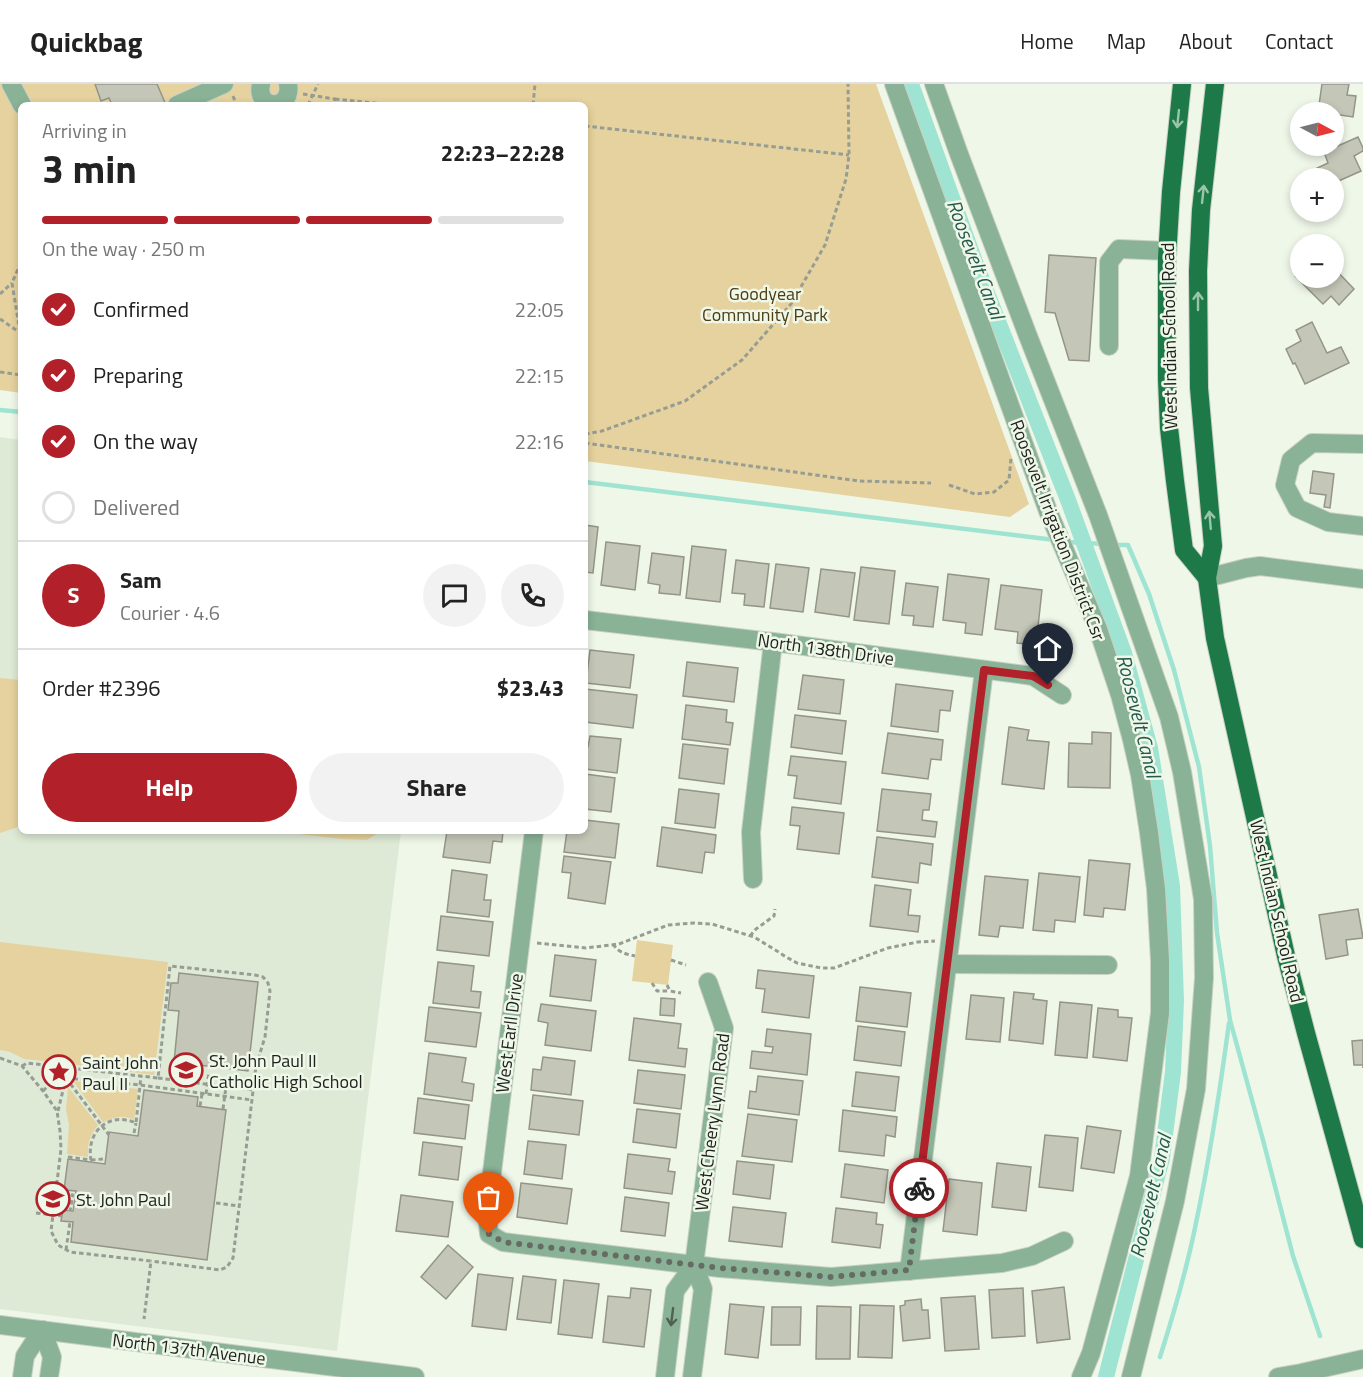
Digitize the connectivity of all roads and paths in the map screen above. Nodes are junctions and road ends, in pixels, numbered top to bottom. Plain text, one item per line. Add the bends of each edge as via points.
1 (11, 84) edge
2 (224, 84) edge
3 (261, 84) edge
4 (318, 84) edge
5 (536, 84) edge
6 (848, 84) edge
7 (894, 84) edge
8 (934, 84) edge
9 (1182, 84) edge
10 (1215, 84) edge
11 (289, 88) edge
12 (313, 95) junction
13 (335, 99) joint
14 (20, 102) edge
15 (184, 102) edge
16 (268, 102) edge
17 (282, 102) edge
18 (310, 102) edge
19 (364, 102) edge
20 (533, 102) edge
21 (588, 126) edge
22 (849, 155) junction
23 (1167, 251) junction
24 (1199, 253) junction
25 (18, 269) edge
26 (12, 283) junction
27 (0, 294) edge
28 (18, 316) edge
29 (0, 319) edge
30 (18, 330) edge
31 (1109, 346) dead end
32 (0, 372) edge
33 (18, 375) edge
34 (588, 433) edge
35 (588, 443) edge
36 (1363, 444) edge
37 (1011, 449) dead end
38 (931, 483) dead end
39 (949, 484) dead end
40 (1363, 526) edge
41 (1207, 578) junction
42 (1363, 579) edge
43 (588, 620) edge
44 (773, 642) junction
45 (984, 670) junction
46 (1062, 695) dead end
47 (534, 834) edge
48 (753, 879) dead end
49 (775, 909) dead end
50 (750, 936) junction
51 (936, 941) dead end
52 (535, 942) dead end
53 (613, 944) junction
54 (635, 956) dead end
55 (671, 960) dead end
56 (948, 964) junction
57 (686, 965) dead end
58 (1108, 965) dead end
59 (708, 982) dead end
60 (652, 983) dead end
61 (667, 984) dead end
62 (670, 992) junction
63 (681, 993) dead end
64 (0, 1058) edge
65 (22, 1066) junction
66 (53, 1066) junction
67 (70, 1068) junction
68 (209, 1072) dead end
69 (141, 1076) junction
70 (66, 1078) junction
71 (158, 1078) junction
72 (54, 1079) junction
73 (164, 1079) junction
74 (188, 1082) junction
75 (207, 1084) junction
76 (140, 1085) junction
77 (226, 1087) junction
78 (163, 1089) junction
79 (43, 1090) junction
80 (253, 1090) junction
81 (187, 1092) junction
82 (204, 1094) junction
83 (225, 1096) junction
84 (252, 1100) junction
85 (200, 1106) dead end
86 (223, 1109) dead end
87 (57, 1111) junction
88 (135, 1123) junction
89 (102, 1126) junction
90 (134, 1133) dead end
91 (109, 1135) dead end
92 (68, 1158) dead end
93 (103, 1159) dead end
94 (91, 1160) junction
95 (56, 1192) junction
96 (216, 1203) dead end
97 (239, 1206) junction
98 (70, 1210) dead end
99 (36, 1213) dead end
100 (53, 1215) junction
101 (62, 1216) dead end
102 (70, 1222) dead end
103 (1363, 1239) edge
104 (1064, 1241) dead end
105 (66, 1250) junction
106 (151, 1261) junction
107 (694, 1265) junction
108 (909, 1270) junction
109 (144, 1319) dead end
110 (0, 1325) edge
111 (42, 1330) junction
112 (1363, 1359) edge
113 (22, 1377) edge
114 (50, 1377) edge
115 (415, 1377) edge
116 (665, 1377) edge
117 (692, 1377) edge
118 (1081, 1377) edge
119 (1131, 1377) edge
120 (1278, 1377) edge

1 - 14 street
2 - 15 street
3 - 16 street via 261,95
4 - 12 path
5 - 20 path
6 - 22 path
7 - 118 street, Roosevelt Irrigation District Csr via 1048,511 1098,629 1132,740 1149,833 1156,889 1160,1003 1147,1118 1139,1176
8 - 119 street via 1098,515 1169,717 1203,899 1204,978 1196,1089 1175,1201
9 -> 23 main road, West Indian School Road
24 -> 10 main road, West Indian School Road
11 - 12 path
11 - 17 street
12 - 13 path
12 - 18 path
13 - 19 path
21 - 22 path
22 - 34 path via 846,179 825,245 791,304 742,360 685,401
23 - 24 main road
23 - 31 street via 1119,249 1109,262
23 - 41 main road, West Indian School Road via 1167,379 1175,481 1184,550
41 -> 24 main road, West Indian School Road via 1213,546 1199,388
25 - 26 path
26 - 27 path
26 - 28 path
29 - 30 path
32 - 33 path
35 - 38 path via 859,481
36 - 40 street via 1312,443 1291,460 1285,485 1297,508 1328,522
37 - 39 path via 1009,480 994,492 975,494
41 - 42 street via 1260,566
41 - 103 main road, West Indian School Road via 1215,638 1284,945
43 - 44 street, North 138th Drive
44 - 45 street, North 138th Drive
44 - 48 street via 751,832
45 - 46 street, North 138th Drive via 1033,676
45 - 56 street
47 - 107 street, West Earll Drive via 487,1213 489,1234 503,1242
49 - 50 path via 774,916
50 - 51 path via 797,963 821,968 834,968 900,945
50 - 53 path via 712,924 681,924
52 - 53 path via 586,948
53 - 54 path
55 - 57 path
56 - 58 street
56 - 108 street
59 - 107 street, West Cheery Lynn Road via 724,1028
60 - 62 path via 657,991
61 - 62 path
62 - 63 path
64 - 65 path
65 - 66 path
65 - 79 path
66 - 67 path via 58,1063
66 - 72 path
67 - 69 path
67 - 70 path
68 - 75 path
69 - 71 path
69 - 76 path
70 - 72 path
70 - 76 path
70 - 87 path
70 - 89 path
71 - 73 path
71 - 80 path via 170,966 255,975 263,977 270,991
72 - 79 path
73 - 74 path
73 - 78 path
74 - 75 path
74 - 81 path
75 - 77 path
75 - 82 path
76 - 78 path
76 - 88 path
77 - 80 path
77 - 83 path
78 - 81 path
79 - 87 path
80 - 84 path
81 - 82 path
82 - 83 path
82 - 85 path
83 - 84 path
83 - 86 path
84 - 97 path
87 - 95 path via 61,1149
88 - 89 path via 116,1120
88 - 90 path
89 - 91 path
89 - 94 path via 90,1146
92 - 94 path
93 - 94 path
95 - 98 path via 73,1195
95 - 100 path
96 - 97 path
97 - 106 path via 233,1258 227,1267 220,1270
99 - 100 path
100 - 101 path
100 - 105 path via 51,1231 58,1245
102 - 105 path
104 - 108 street via 1032,1256 1002,1263
105 - 106 path
106 - 109 path
107 - 108 street via 831,1277
107 -> 116 street, West Cheery Lynn Road via 675,1291
107 - 117 street, West Cheery Lynn Road via 703,1289
110 - 111 street, North 137th Avenue
111 - 113 street via 25,1356
111 - 114 street via 52,1357
111 - 115 street, North 137th Avenue
112 - 120 street

